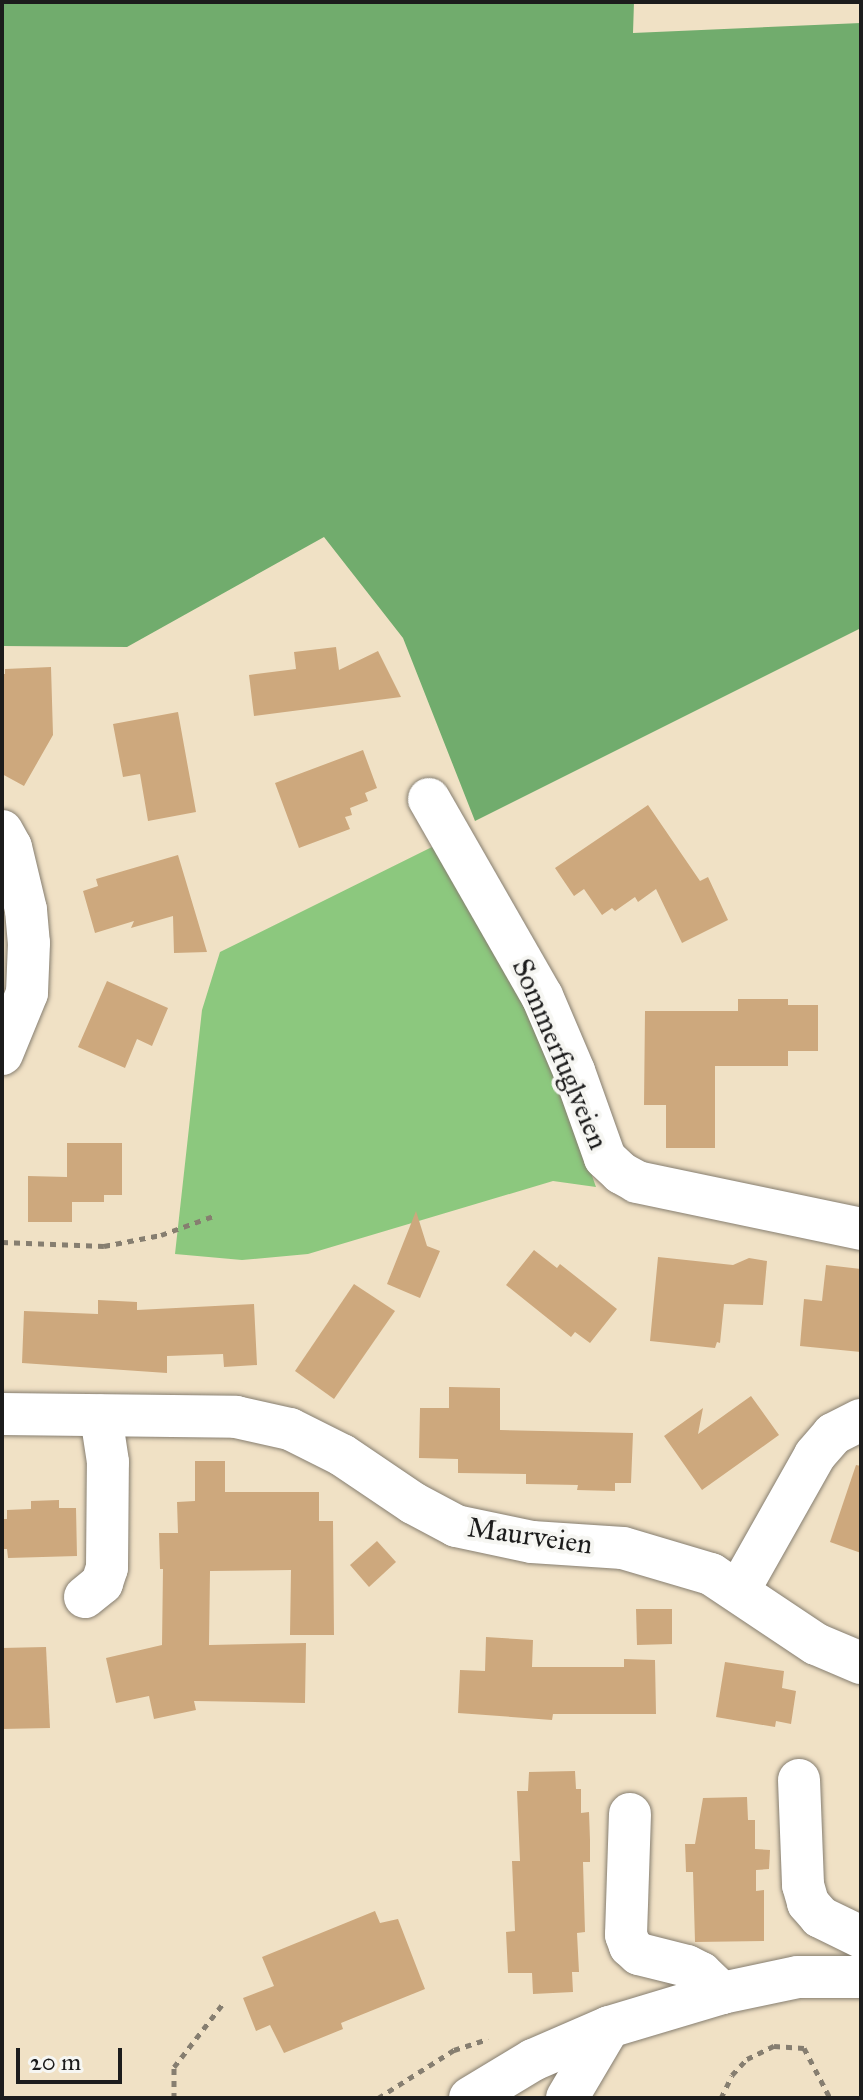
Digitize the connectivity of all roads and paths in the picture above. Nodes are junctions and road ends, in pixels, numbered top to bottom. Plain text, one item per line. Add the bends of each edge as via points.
1 (429, 799) dead end
2 (2, 831) edge
3 (2, 1054) edge
4 (216, 1215) dead end
5 (861, 1229) edge
6 (2, 1242) edge
7 (2, 1414) edge
8 (101, 1416) junction
9 (861, 1420) edge
10 (739, 1590) junction
11 (85, 1597) dead end
12 (861, 1663) edge
13 (799, 1780) dead end
14 (630, 1814) dead end
15 (861, 1937) edge
16 (861, 1977) edge
17 (722, 1993) junction
18 (225, 2001) dead end
19 (609, 2027) junction
20 (174, 2098) edge
21 (470, 2098) edge
22 (567, 2098) edge
23 (721, 2098) edge
24 (830, 2098) edge

1 - 5 street, Sommerfuglveien via 542,996 595,1136 613,1166 637,1182
2 - 3 street via 11,847 29,943 27,993
4 - 6 path via 161,1235 104,1246
7 - 8 street, Maurveien
8 - 10 street, Maurveien via 236,1417 290,1429 456,1526 532,1542 623,1548 682,1562
8 - 11 street via 108,1462 107,1568 102,1583
9 - 10 street via 833,1434 815,1455
10 - 12 street, Maurveien via 816,1644
13 - 15 street via 808,1903 820,1917
14 - 17 street via 630,1946 639,1954 701,1973
16 - 17 street via 798,1977
17 - 19 street
18 - 20 path via 174,2067
19 - 21 street via 533,2060
19 - 22 street
23 - 24 path via 747,2059 774,2046 804,2048

